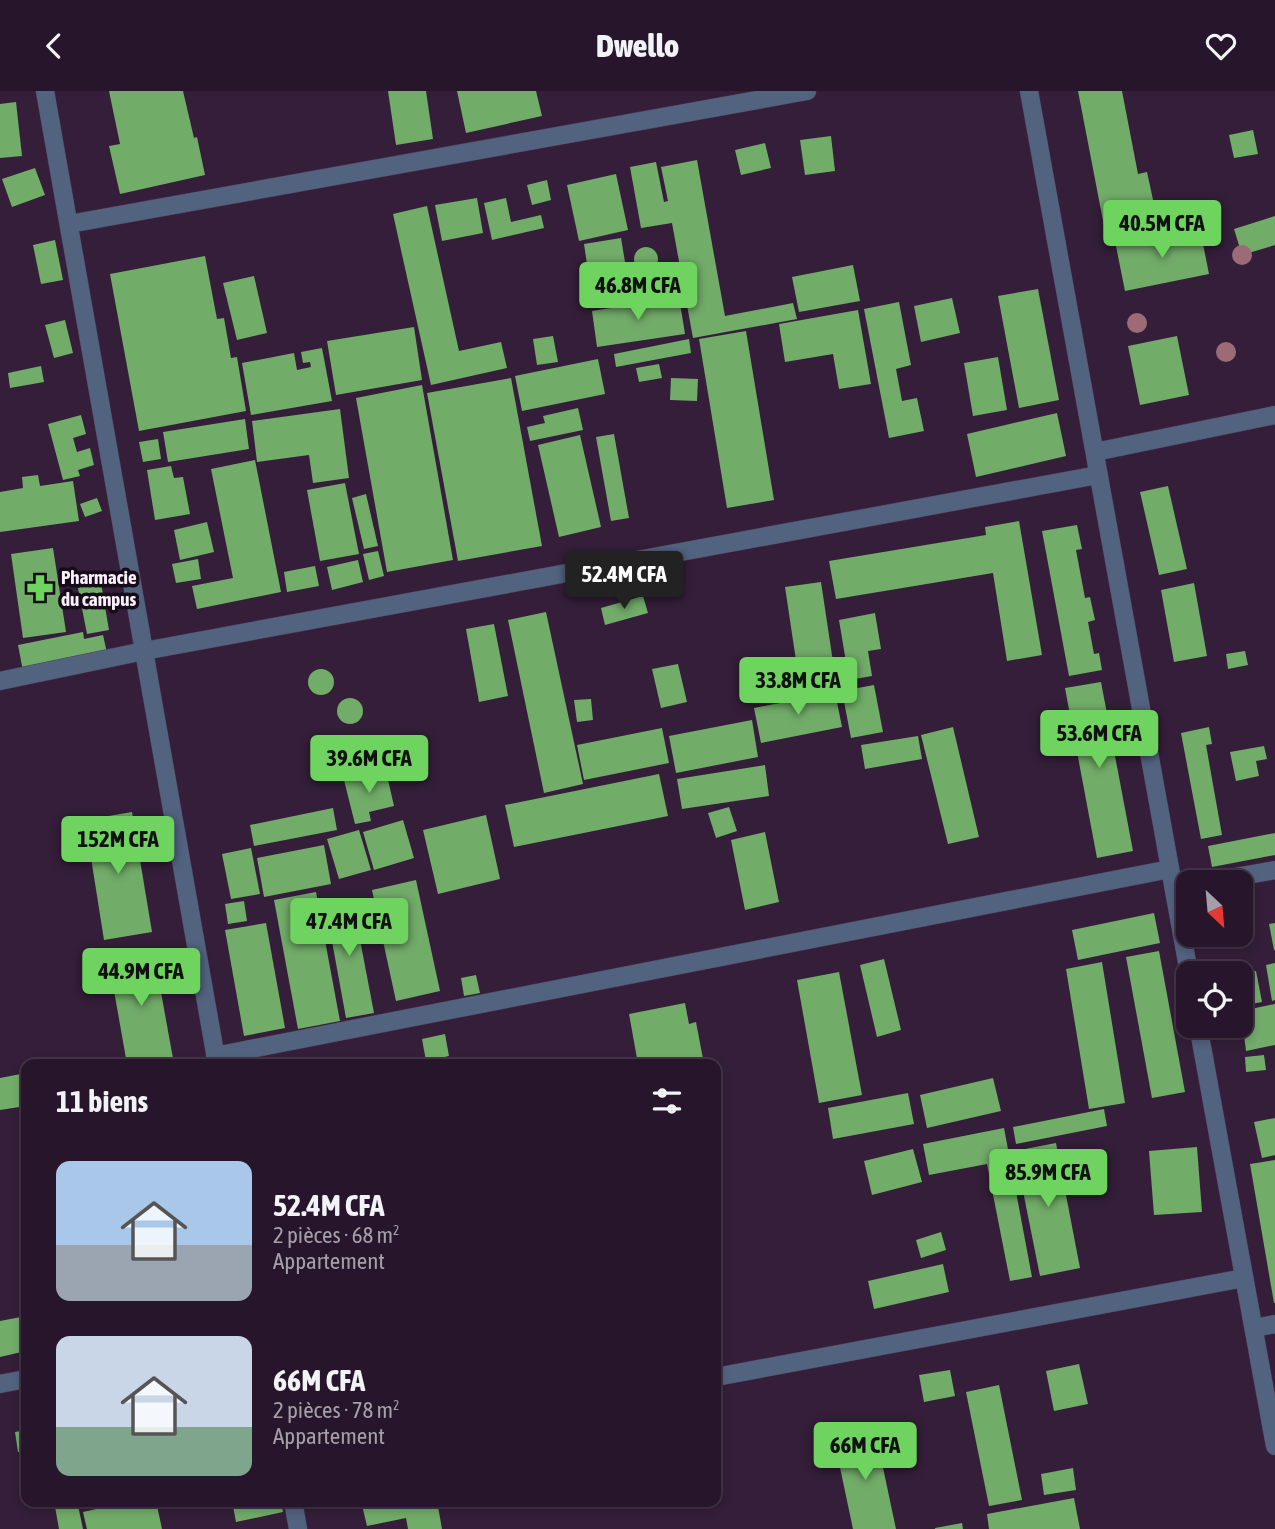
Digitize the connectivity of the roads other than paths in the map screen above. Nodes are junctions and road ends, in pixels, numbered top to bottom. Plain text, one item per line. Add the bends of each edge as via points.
1 (45, 91) edge
2 (807, 91) edge
3 (1029, 91) edge
4 (69, 224) junction
5 (1275, 415) edge
6 (1095, 453) junction
7 (1098, 475) junction
8 (144, 651) junction
9 (0, 681) edge
10 (1170, 869) junction
11 (1275, 870) edge
12 (1253, 874) edge
13 (1176, 879) edge
14 (1200, 1038) edge
15 (216, 1059) edge
16 (221, 1059) edge
17 (1244, 1278) junction
18 (1275, 1324) edge
19 (1254, 1328) junction
20 (721, 1376) edge
21 (21, 1380) edge
22 (0, 1384) edge
23 (1275, 1446) edge
24 (294, 1507) edge
25 (298, 1529) edge

1 - 4 street
2 - 4 street
3 - 6 street
4 - 8 street
5 - 6 street
6 - 7 street
7 - 8 street
7 - 10 street
8 - 9 street
8 - 15 street
10 - 13 street
10 - 16 street
11 - 12 street
14 - 17 street
17 - 19 street
17 - 20 street
18 - 19 street
19 - 23 street
21 - 22 street
24 - 25 street

